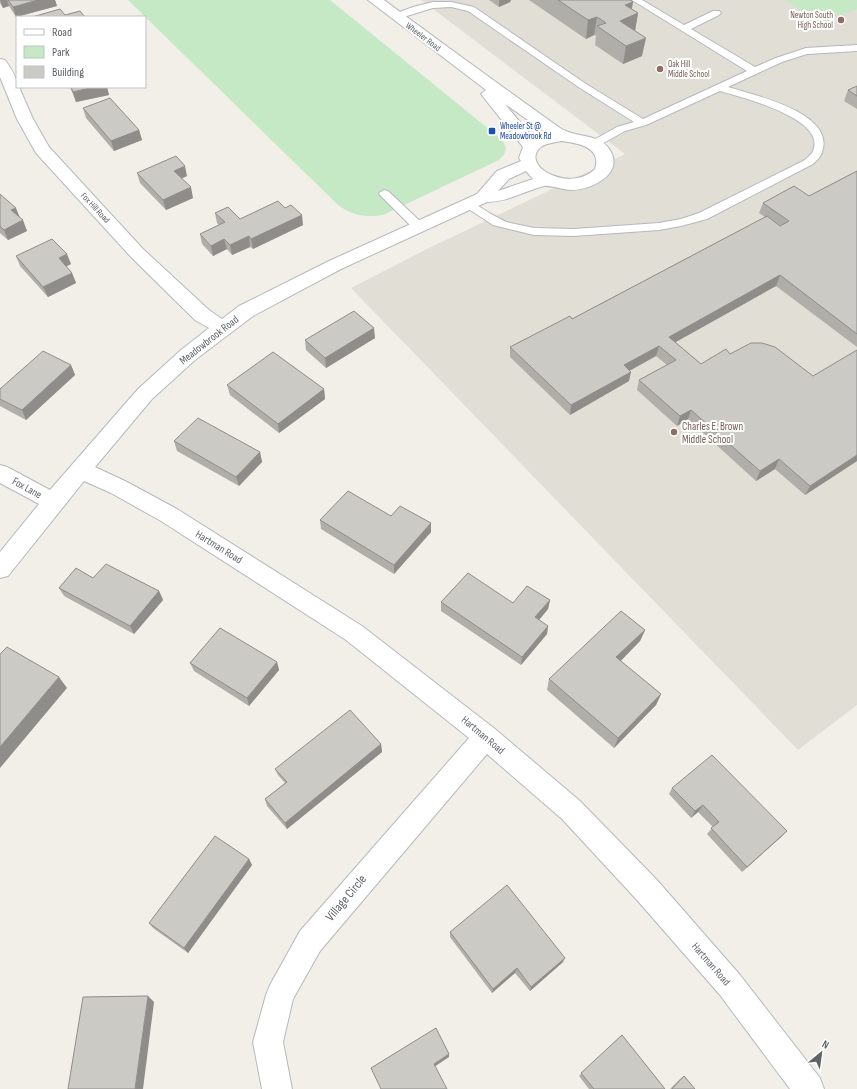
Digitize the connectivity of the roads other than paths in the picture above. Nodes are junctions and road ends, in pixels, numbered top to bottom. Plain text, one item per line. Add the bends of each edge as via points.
1 (375, 0) edge
2 (636, 0) edge
3 (716, 13) dead end
4 (397, 16) junction
5 (684, 29) junction
6 (857, 48) edge
7 (0, 64) edge
8 (754, 71) junction
9 (472, 73) junction
10 (720, 88) junction
11 (642, 123) junction
12 (561, 136) junction
13 (594, 144) junction
14 (532, 147) junction
15 (528, 164) junction
16 (546, 180) junction
17 (384, 193) dead end
18 (476, 201) junction
19 (418, 226) junction
20 (222, 328) junction
21 (81, 470) junction
22 (0, 473) edge
23 (53, 502) junction
24 (0, 569) edge
25 (486, 737) junction
26 (277, 1089) edge
27 (808, 1089) edge

1 - 4 street, Wheeler Road
2 - 5 lane
3 - 5 lane
4 - 9 street, Wheeler Road
4 - 11 lane via 427,4 461,5 471,9
5 - 8 lane
6 - 8 lane via 806,51
7 - 20 street, Fox Hill Road via 25,120 42,149 137,253 202,315
8 - 10 lane
9 - 12 street, Wheeler Road
9 - 14 street, Wheeler Road
10 - 11 lane
10 - 18 lane via 777,105 802,118 817,134 819,144 816,153 809,162 685,223 551,234 507,226 484,216
11 - 13 lane via 621,129
12 - 13 street via 580,138
12 - 14 street via 544,139
13 - 16 street via 604,156 604,168 600,174 576,184
14 - 15 street via 527,158
15 - 16 street
15 - 18 street, Meadowbrook Road via 504,175
16 - 18 street, Meadowbrook Road
17 - 19 lane
18 - 19 street, Meadowbrook Road
19 - 20 street, Meadowbrook Road via 246,311
20 - 21 street, Meadowbrook Road via 145,394
21 - 23 street, Meadowbrook Road
21 - 25 street, Hartman Road via 169,515 354,633
22 - 23 street, Fox Lane
23 - 24 street, Meadowbrook Road
25 - 26 street, Village Circle via 310,941 280,995 268,1042
25 - 27 street, Hartman Road via 570,810 647,890 730,985

